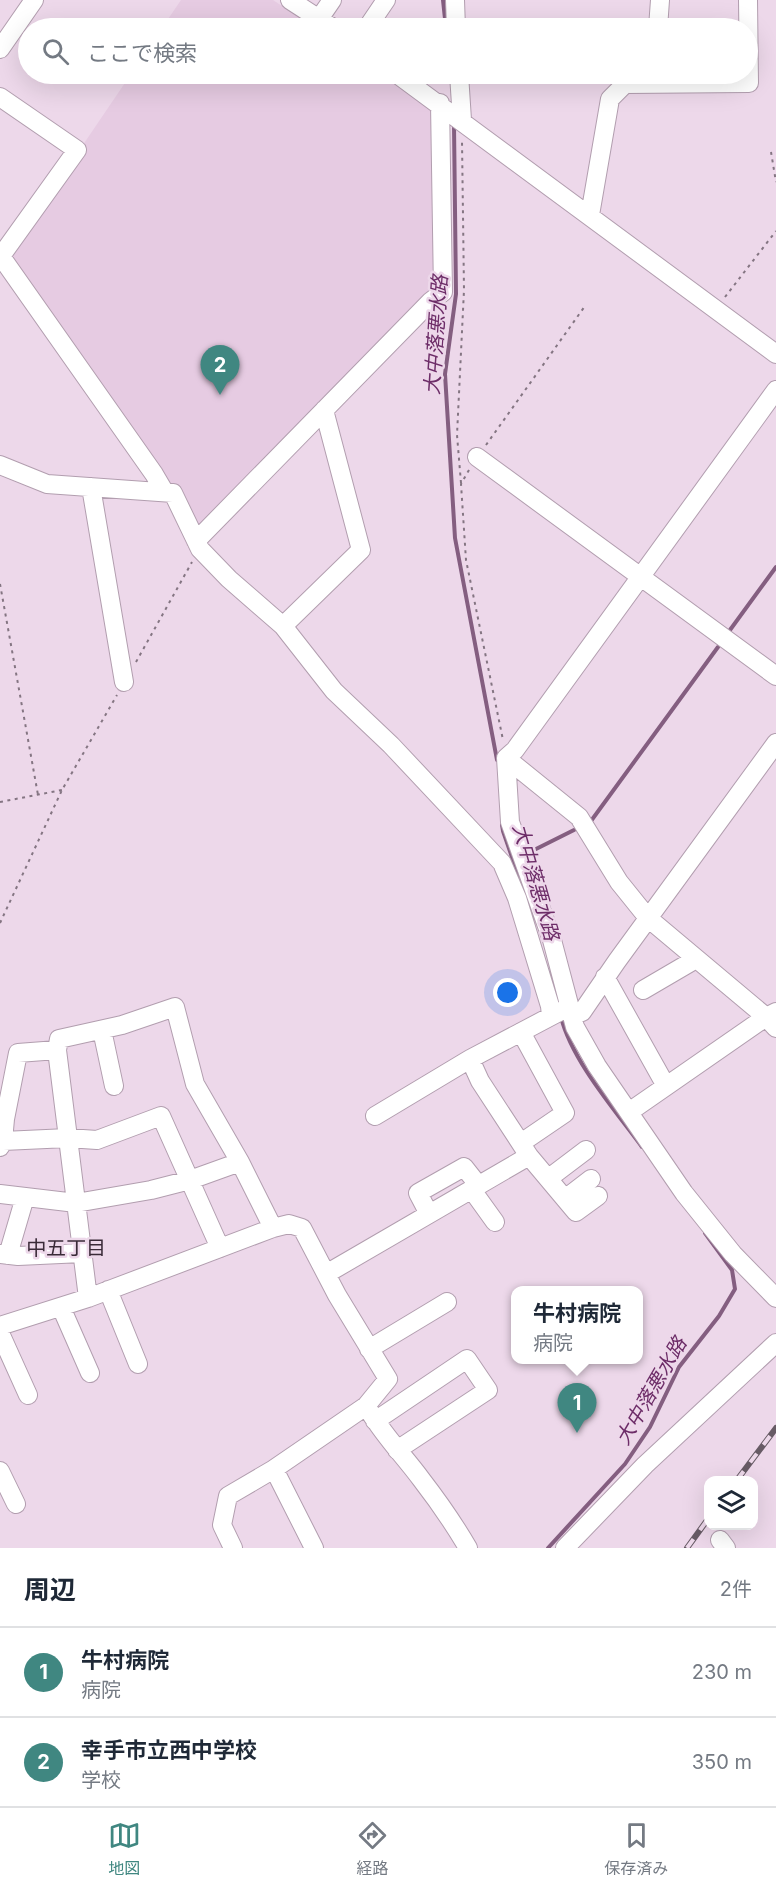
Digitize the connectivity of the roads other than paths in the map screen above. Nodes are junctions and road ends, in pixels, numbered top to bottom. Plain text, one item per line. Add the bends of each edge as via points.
1 (34, 0) edge
2 (290, 0) edge
3 (332, 0) edge
4 (386, 0) edge
5 (454, 0) edge
6 (660, 0) edge
7 (748, 0) edge
8 (22, 18) edge
9 (317, 18) edge
10 (328, 18) edge
11 (374, 18) edge
12 (455, 18) edge
13 (659, 18) edge
14 (748, 18) edge
15 (18, 23) edge
16 (0, 49) edge
17 (411, 84) edge
18 (460, 84) edge
19 (625, 84) edge
20 (0, 97) edge
21 (443, 106) junction
22 (462, 120) junction
23 (590, 216) junction
24 (0, 256) edge
25 (776, 354) edge
26 (776, 390) edge
27 (324, 410) junction
28 (477, 457) road end
29 (0, 465) edge
30 (91, 487) junction
31 (164, 491) junction
32 (196, 541) junction
33 (640, 577) junction
34 (283, 626) junction
35 (776, 676) edge
36 (124, 682) dead end
37 (776, 743) edge
38 (506, 758) junction
39 (648, 918) junction
40 (696, 959) junction
41 (605, 977) junction
42 (643, 990) dead end
43 (562, 1013) junction
44 (772, 1019) edge
45 (102, 1030) junction
46 (521, 1032) junction
47 (57, 1050) junction
48 (470, 1059) junction
49 (114, 1086) dead end
50 (666, 1086) junction
51 (629, 1112) junction
52 (375, 1116) dead end
53 (2, 1118) edge
54 (68, 1138) junction
55 (1, 1144) edge
56 (525, 1150) junction
57 (586, 1150) dead end
58 (240, 1162) junction
59 (549, 1178) junction
60 (190, 1180) junction
61 (595, 1187) dead end
62 (475, 1188) junction
63 (0, 1194) edge
64 (25, 1197) junction
65 (76, 1203) junction
66 (495, 1222) dead end
67 (273, 1228) junction
68 (220, 1248) junction
69 (82, 1253) junction
70 (4, 1254) edge
71 (326, 1274) junction
72 (108, 1290) junction
73 (88, 1298) junction
74 (776, 1298) edge
75 (447, 1302) dead end
76 (61, 1307) junction
77 (0, 1326) edge
78 (0, 1333) edge
79 (776, 1343) edge
80 (369, 1348) junction
81 (138, 1364) dead end
82 (90, 1372) dead end
83 (28, 1395) dead end
84 (371, 1413) junction
85 (397, 1450) junction
86 (274, 1469) junction
87 (0, 1471) edge
88 (16, 1504) dead end
89 (233, 1548) edge
90 (314, 1548) edge
91 (468, 1548) edge
92 (565, 1548) edge

1 - 8 street
2 - 9 street
3 - 10 street
4 - 11 street
5 - 12 street
6 - 13 street
7 - 14 street
15 - 16 street
17 - 21 street
18 - 22 street
19 - 23 street via 610,99
20 - 24 street via 77,150
21 - 22 street
21 - 27 street via 443,292
22 - 23 street
23 - 25 street
24 - 31 street
26 - 33 street
27 - 32 street
27 - 34 street via 361,550
28 - 33 street
29 - 30 street via 47,484
30 - 31 street
30 - 36 street
31 - 32 street via 172,493
32 - 34 street via 229,579
33 - 35 street
33 - 38 street
34 - 43 street via 334,691 391,745 502,863 518,898 550,1006
37 - 39 street
38 - 39 street via 579,817 619,882
38 - 43 street via 510,822 552,940
39 - 40 street
39 - 41 street
40 - 42 street
40 - 44 street
41 - 43 street via 582,1012
41 - 50 street
43 - 46 street
43 - 51 street
44 - 50 street
45 - 47 street via 58,1039
45 - 49 street
45 - 58 street via 175,1007 195,1084
46 - 48 street
46 - 56 street via 565,1113
47 - 53 street via 18,1053
47 - 54 street
48 - 52 street
48 - 56 street
50 - 51 street
51 - 74 street via 684,1193 733,1254
53 - 55 street
54 - 55 street
54 - 60 street via 97,1140 161,1116
54 - 65 street
56 - 59 street
56 - 62 street
57 - 59 street
58 - 60 street
58 - 67 street
59 - 61 street via 576,1212
60 - 65 street
60 - 68 street
62 - 66 street
62 - 71 street
63 - 64 street
64 - 65 street
64 - 70 street
65 - 69 street
67 - 68 street
67 - 71 street via 289,1224 302,1228
68 - 72 street
69 - 70 street
69 - 73 street
71 - 80 street
72 - 73 street
72 - 81 street
73 - 76 street
75 - 80 street
76 - 77 street
76 - 82 street
78 - 83 street
79 - 92 street via 645,1465
80 - 84 street via 388,1379
84 - 85 street
84 - 85 street via 467,1359 488,1390
84 - 86 street
85 - 91 street
86 - 89 street via 228,1496 222,1525
86 - 90 street
87 - 88 street

